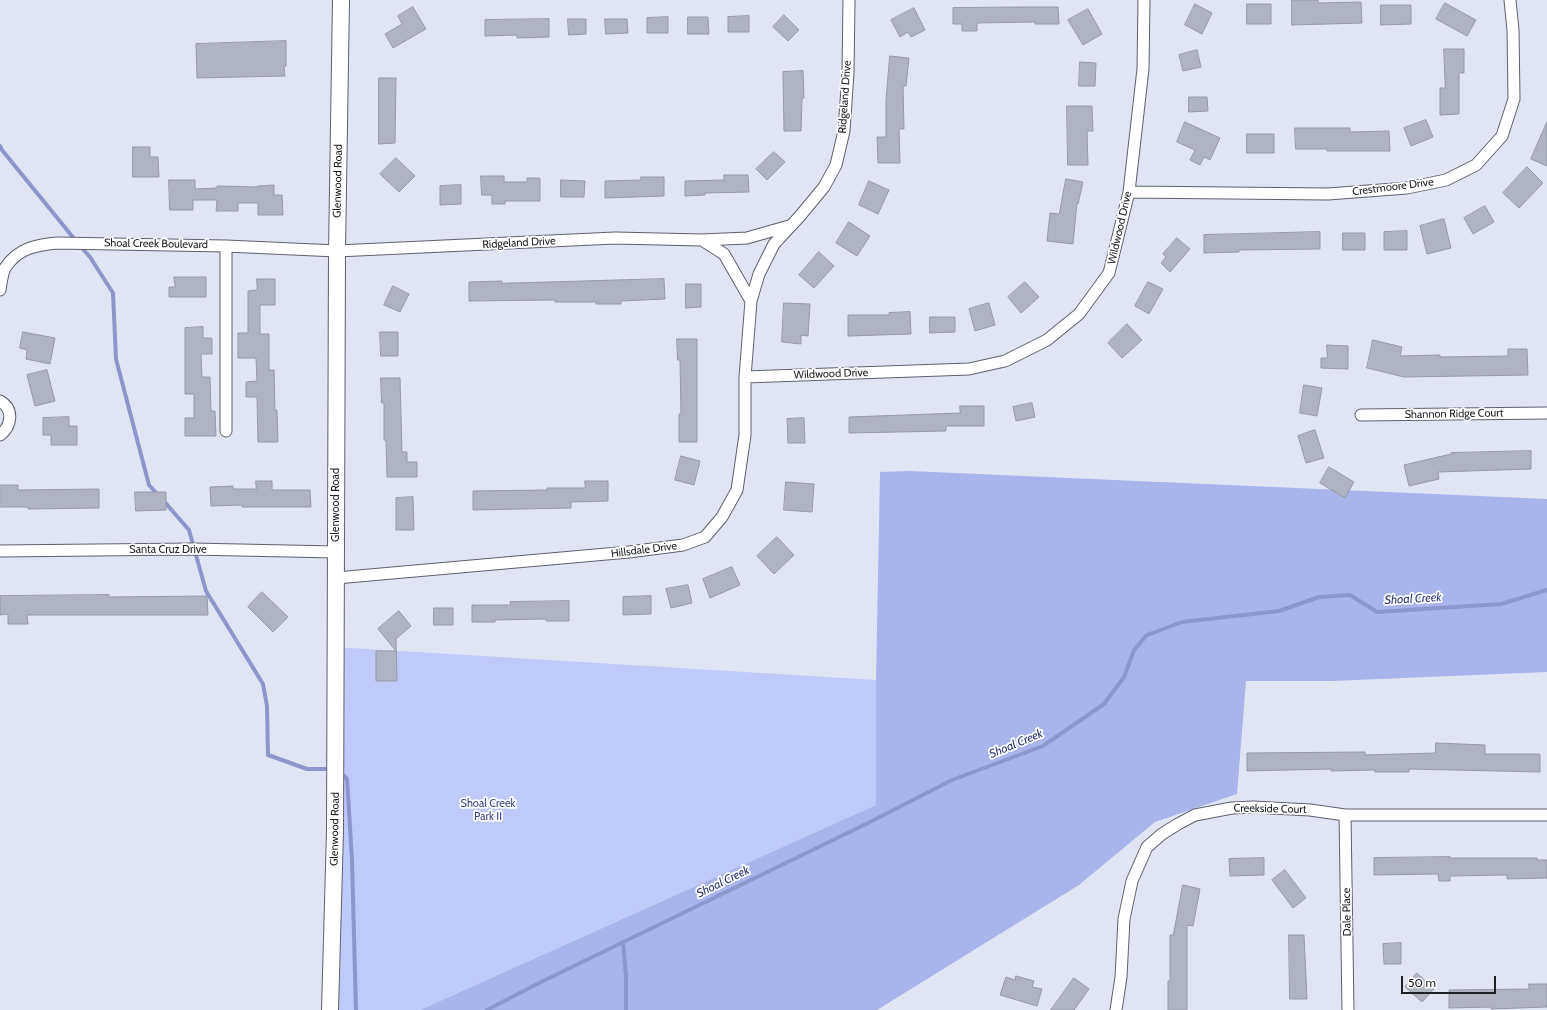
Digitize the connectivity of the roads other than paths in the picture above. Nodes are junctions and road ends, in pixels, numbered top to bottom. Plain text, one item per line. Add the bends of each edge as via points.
1 (341, 0) edge
2 (849, 0) edge
3 (1144, 0) edge
4 (1510, 0) edge
5 (1130, 192) junction
6 (790, 226) junction
7 (702, 240) junction
8 (226, 246) junction
9 (337, 251) junction
10 (0, 290) edge
11 (751, 301) junction
12 (745, 377) junction
13 (0, 401) edge
14 (1547, 413) edge
15 (1361, 415) dead end
16 (226, 431) dead end
17 (0, 435) edge
18 (0, 551) edge
19 (336, 552) junction
20 (336, 578) junction
21 (1345, 815) junction
22 (1547, 815) edge
23 (330, 1010) edge
24 (1116, 1010) edge
25 (1348, 1010) edge

1 - 9 main road, Glenwood Road
2 - 6 street, Ridgeland Drive via 844,131 836,164 824,187
3 - 5 street, Wildwood Drive via 1143,69
4 - 5 street, Crestmoore Drive via 1514,99 1502,136 1476,165 1446,180 1407,188 1328,194
5 - 12 street, Wildwood Drive via 1110,273 1079,314 1047,340 1005,361 969,368
6 - 7 street, Ridgeland Drive via 747,238
6 - 11 street, Ridgeland Drive via 774,244 759,274
7 - 9 street, Ridgeland Drive via 615,238
7 - 11 street via 724,254
8 - 9 street, Shoal Creek Boulevard
8 - 10 street, Shoal Creek Boulevard via 57,243 35,245 17,255 4,269
8 - 16 street
9 - 19 main road, Glenwood Road
11 - 12 street, Hillsdale Drive
12 - 20 street, Hillsdale Drive via 745,435 737,490 722,517 705,537 683,545 629,552
13 - 17 street via 8,408 10,423
14 - 15 street, Shannon Ridge Court
18 - 19 street, Santa Cruz Drive via 192,549
19 - 20 main road, Glenwood Road
20 - 23 main road, Glenwood Road via 335,831
21 - 22 street, Creekside Court
21 - 24 street, Creekside Court via 1310,810 1232,808 1195,815 1162,834 1147,847 1132,881 1124,919 1121,977
21 - 25 street, Dale Place

